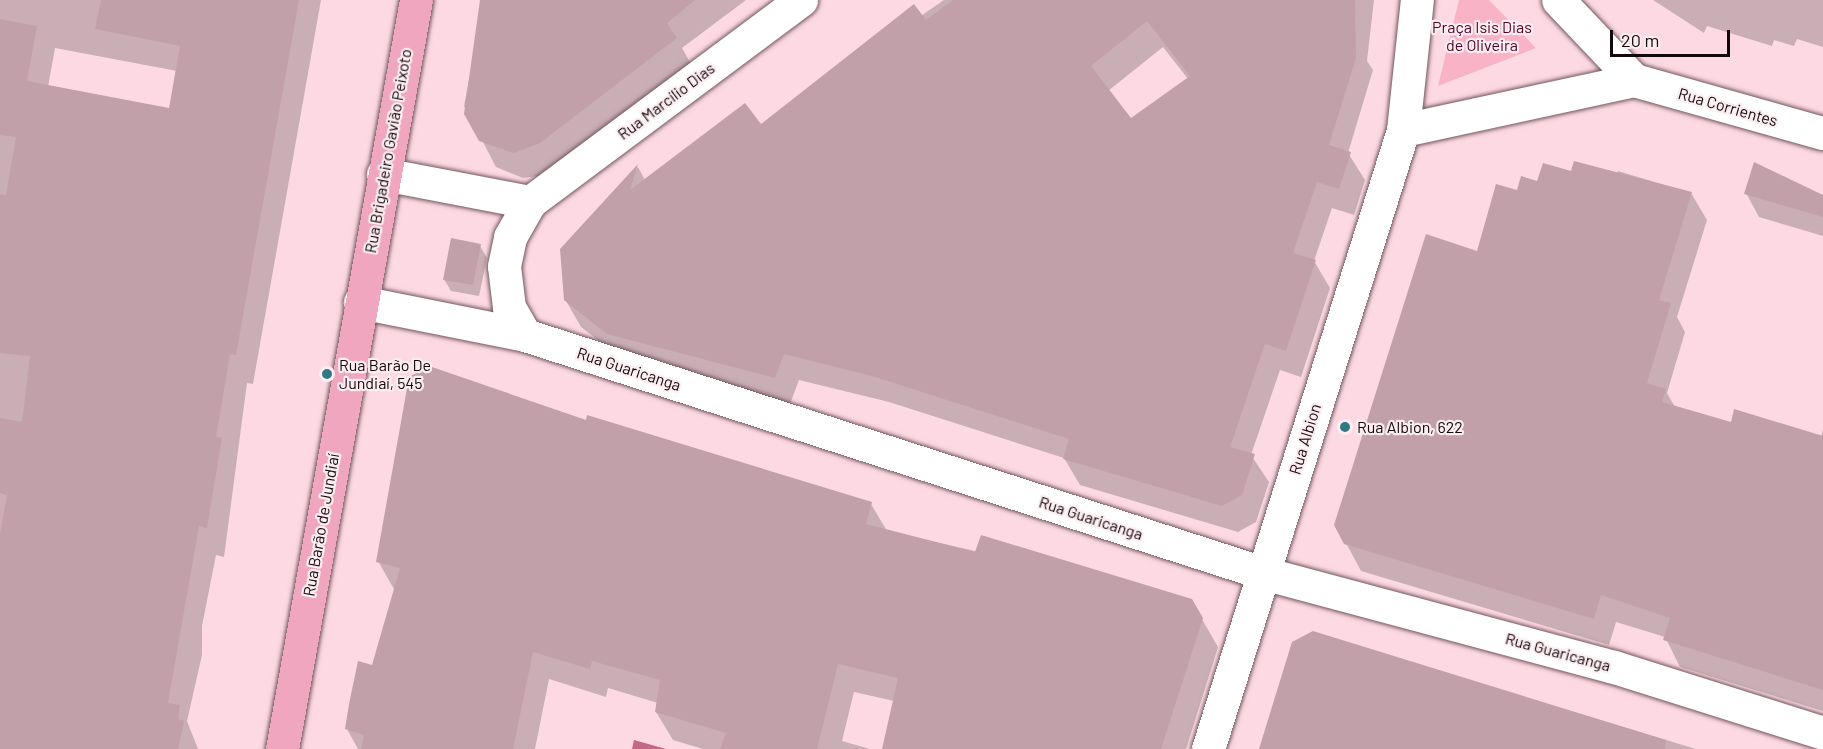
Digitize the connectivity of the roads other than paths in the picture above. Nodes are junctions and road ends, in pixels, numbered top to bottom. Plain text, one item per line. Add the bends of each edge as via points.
1 (416, 0) edge
2 (801, 0) edge
3 (1417, 0) edge
4 (1558, 0) edge
5 (1634, 80) junction
6 (1403, 130) junction
7 (1823, 133) edge
8 (383, 174) junction
9 (530, 202) junction
10 (360, 302) junction
11 (525, 335) junction
12 (1263, 573) junction
13 (1823, 733) edge
14 (282, 749) edge
15 (1208, 749) edge

1 - 8 main road, Rua Brigadeiro Gavião Peixoto
2 - 9 street, Rua Marcílio Dias
3 - 6 street
4 - 5 street
5 - 6 street
5 - 7 street, Rua Corrientes
6 - 12 street, Rua Albion
8 - 9 street
8 - 10 main road, Rua Brigadeiro Gavião Peixoto
9 - 11 street, Rua Marcílio Dias via 510,237 504,266 509,307
10 - 11 street, Rua Guaricanga
10 - 14 main road, Rua Barão de Jundiaí
11 - 12 street, Rua Guaricanga
12 - 13 street, Rua Guaricanga via 1614,667
12 - 15 street, Rua Albion

